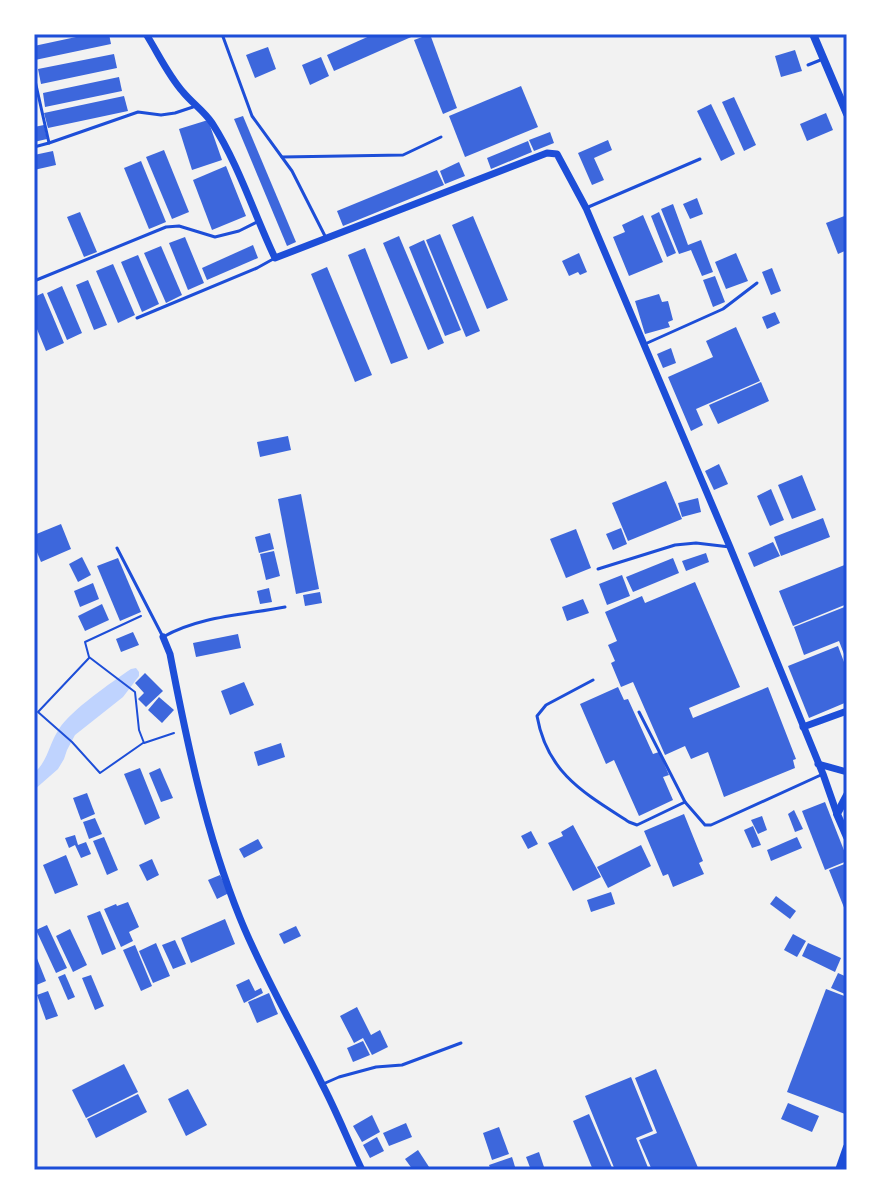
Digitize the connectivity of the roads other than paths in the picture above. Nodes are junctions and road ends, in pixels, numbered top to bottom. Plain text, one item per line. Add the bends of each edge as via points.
1 (146, 34) edge
2 (222, 34) edge
3 (813, 34) edge
4 (823, 59) junction
5 (808, 65) dead end
6 (34, 76) edge
7 (196, 105) junction
8 (847, 114) edge
9 (441, 137) dead end
10 (49, 143) junction
11 (34, 147) edge
12 (282, 157) junction
13 (700, 159) dead end
14 (586, 208) junction
15 (259, 221) junction
16 (326, 238) junction
17 (275, 258) junction
18 (34, 281) edge
19 (757, 283) dead end
20 (137, 318) dead end
21 (643, 345) junction
22 (730, 547) junction
23 (117, 548) dead end
24 (598, 569) dead end
25 (285, 607) dead end
26 (163, 637) junction
27 (593, 680) dead end
28 (847, 711) edge
29 (639, 712) dead end
30 (803, 727) junction
31 (818, 764) junction
32 (847, 772) edge
33 (823, 774) junction
34 (847, 795) edge
35 (685, 802) junction
36 (837, 814) junction
37 (847, 837) edge
38 (461, 1043) dead end
39 (323, 1084) junction
40 (847, 1147) edge
41 (362, 1170) edge
42 (839, 1170) edge

1 - 7 street
2 - 12 lane via 252,116
3 - 4 street
4 - 5 lane
4 - 8 street
6 - 10 lane
7 - 10 lane via 161,115 138,112
7 - 15 street via 218,133
9 - 12 lane via 403,155
10 - 11 lane
12 - 16 lane
13 - 14 lane
14 - 16 street via 557,154 547,153
14 - 21 street
15 - 17 street
15 - 18 lane via 215,237 166,227
16 - 17 street
17 - 20 lane
19 - 21 lane via 723,309
21 - 22 street
22 - 24 lane via 675,545
22 - 30 street
23 - 26 lane
25 - 26 lane via 209,619
26 - 39 street via 217,858 273,990
27 - 35 lane via 546,705 537,716 557,766 637,825
28 - 30 street
29 - 35 lane
30 - 31 street
31 - 32 street
31 - 33 street
33 - 35 lane via 711,825
33 - 36 street
34 - 36 street
36 - 37 street
38 - 39 lane via 402,1065 376,1067
39 - 41 street
40 - 42 street

